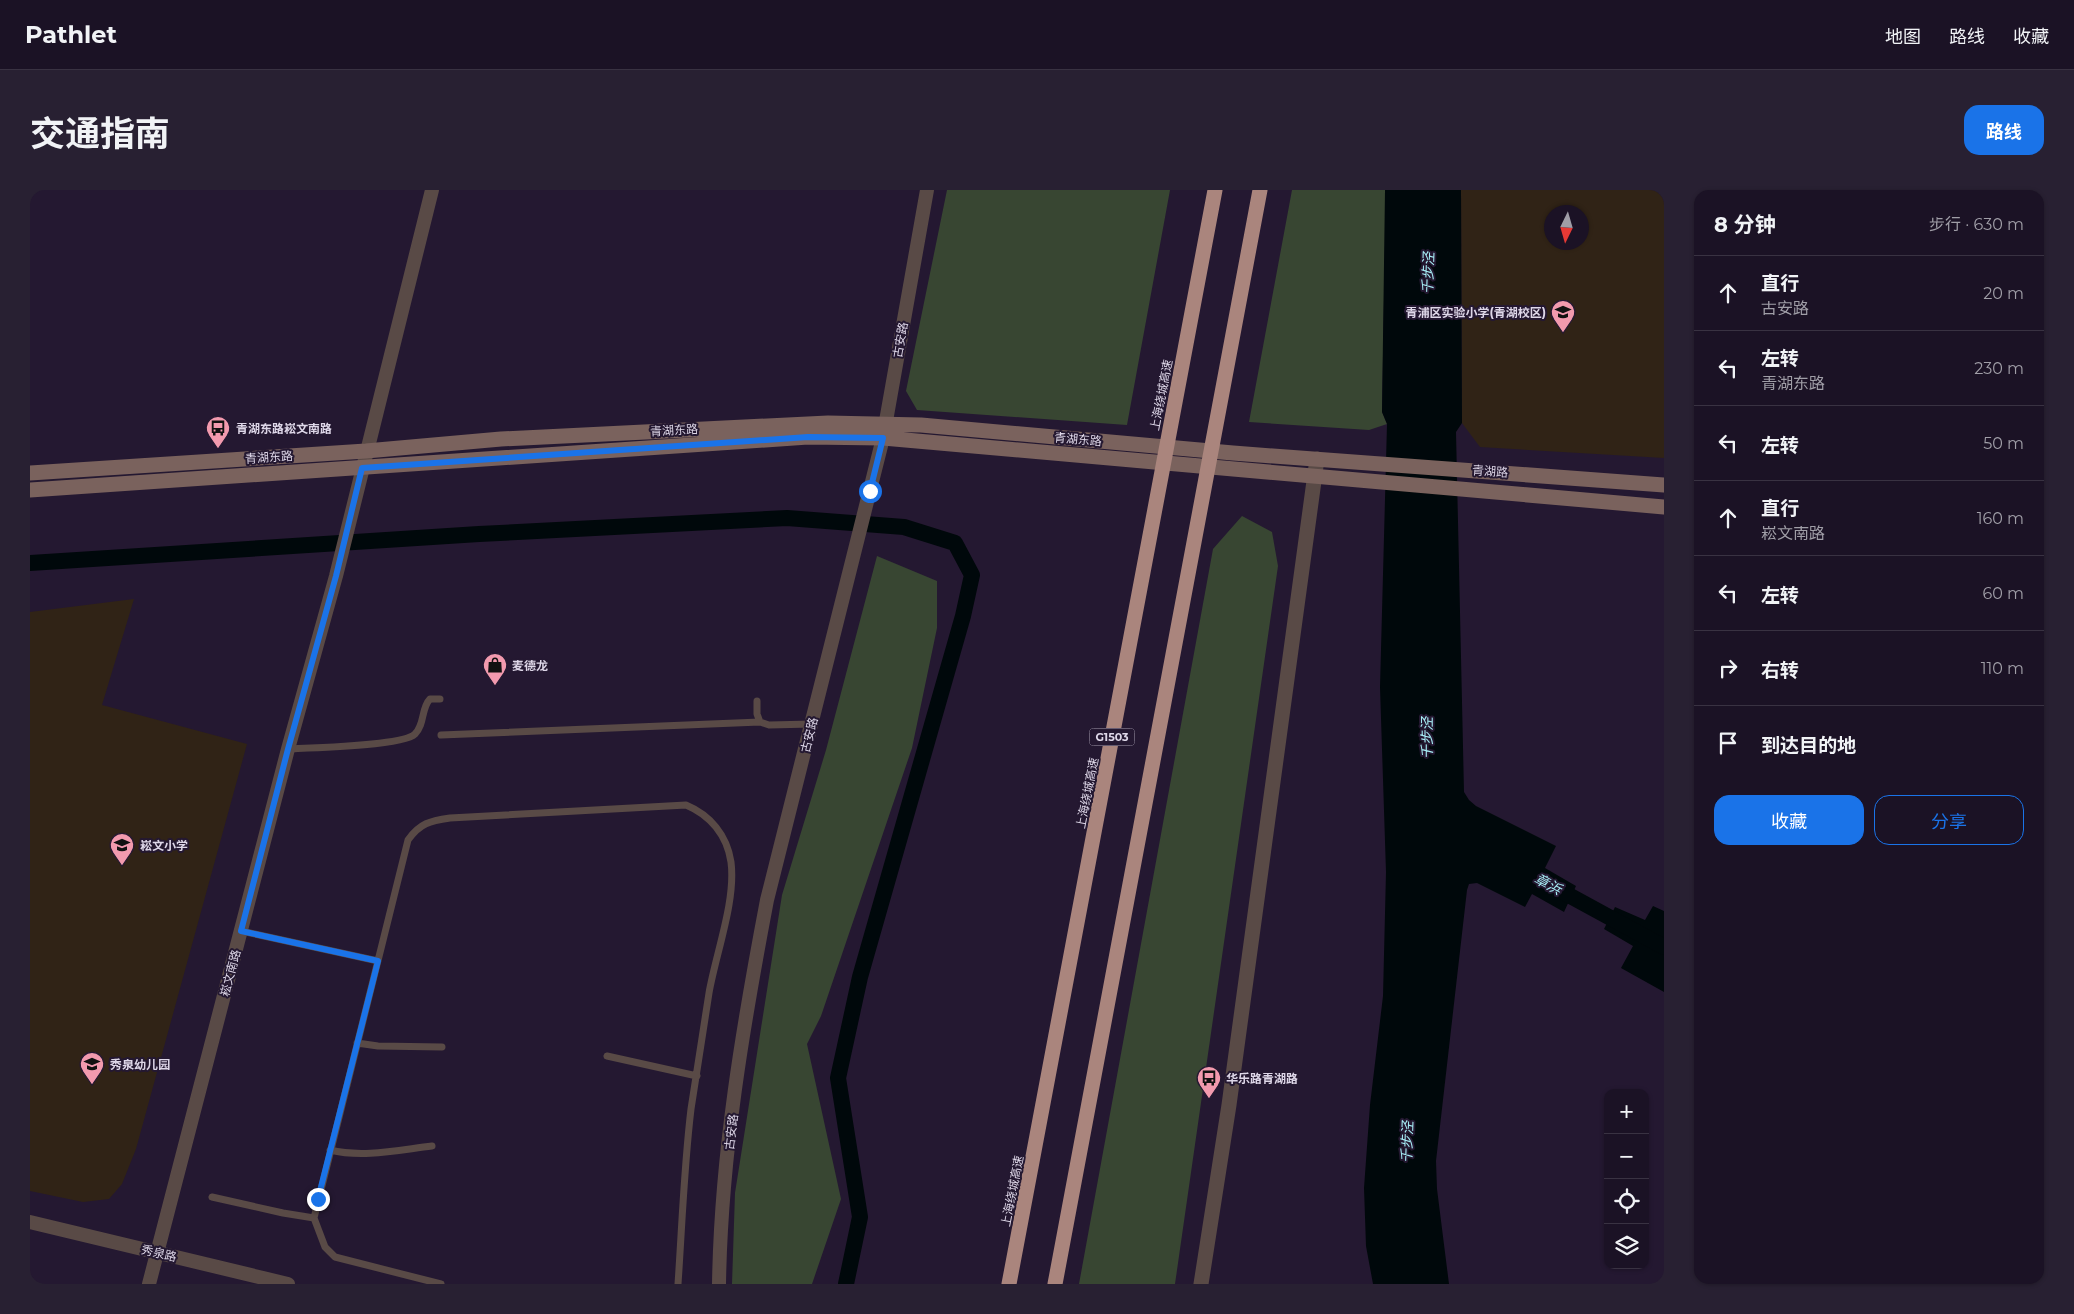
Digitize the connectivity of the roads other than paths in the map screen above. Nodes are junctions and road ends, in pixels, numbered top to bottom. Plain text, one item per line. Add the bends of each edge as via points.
1 (432, 190) edge
2 (927, 190) edge
3 (1215, 190) edge
4 (1260, 190) edge
5 (884, 431) junction
6 (366, 450) junction
7 (1317, 459) junction
8 (362, 468) junction
9 (30, 473) edge
10 (1314, 475) junction
11 (1368, 480) joint
12 (1664, 485) edge
13 (30, 490) edge
14 (1664, 507) edge
15 (440, 699) dead end
16 (757, 701) dead end
17 (760, 722) junction
18 (812, 724) junction
19 (441, 736) dead end
20 (288, 749) junction
21 (241, 931) junction
22 (378, 961) junction
23 (357, 1043) junction
24 (442, 1048) dead end
25 (607, 1056) dead end
26 (697, 1076) junction
27 (432, 1146) dead end
28 (330, 1150) junction
29 (212, 1197) dead end
30 (314, 1218) junction
31 (30, 1222) edge
32 (158, 1253) junction
33 (149, 1284) edge
34 (288, 1284) edge
35 (441, 1284) edge
36 (678, 1284) edge
37 (719, 1284) edge
38 (1009, 1284) edge
39 (1055, 1284) edge
40 (1201, 1284) edge

1 - 6 street, 崧文南路
2 - 5 street, 古安路
3 - 38 highway, 上海绕城高速 / G1503
4 - 39 highway
5 - 6 main road, 青湖东路 via 828,423 501,439
5 - 7 main road, 青湖东路 via 922,425
5 - 8 main road, 青湖东路
5 - 10 main road, 青湖东路
5 - 18 street, 古安路
6 - 8 street, 崧文南路
6 - 9 main road, 青湖东路
7 - 10 street
7 - 12 main road, 青湖路
8 - 13 main road, 青湖东路
8 - 20 street, 崧文南路
10 - 11 main road, 青湖东路
10 - 40 street via 1230,1105
11 - 14 main road, 青湖路
15 - 20 lane via 426,702 421,725 409,738
16 - 17 lane
17 - 18 lane via 769,725
17 - 19 lane
18 - 37 street, 古安路 via 767,900 751,987 724,1183
20 - 21 street, 崧文南路
21 - 22 lane
21 - 32 street, 崧文南路
22 - 23 lane
22 - 26 lane via 408,840 415,830 429,821 686,805 702,812 715,824 731,861 727,911
23 - 24 lane
23 - 28 lane
25 - 26 lane
26 - 36 lane via 684,1186
27 - 28 lane via 363,1154
28 - 30 lane
29 - 30 lane
30 - 35 lane via 325,1247 335,1257
31 - 32 street, 秀泉路
32 - 33 street, 崧文南路
32 - 34 street, 秀泉路

